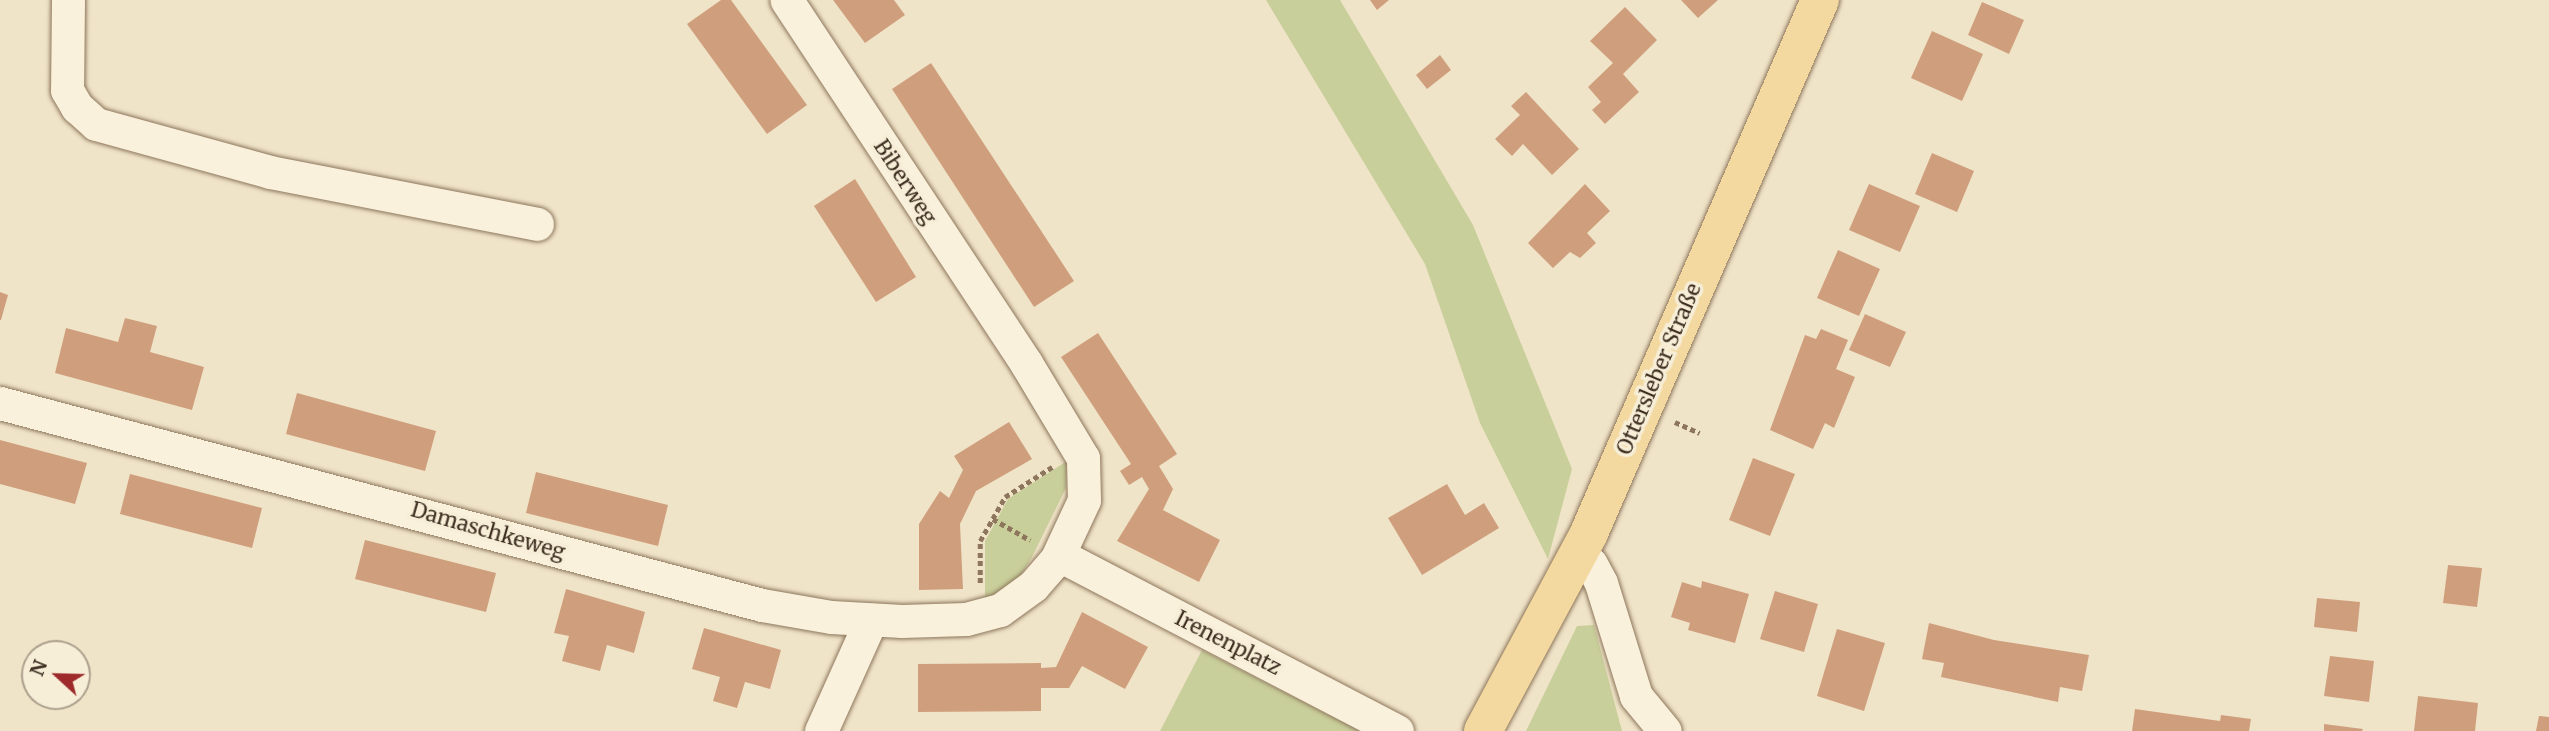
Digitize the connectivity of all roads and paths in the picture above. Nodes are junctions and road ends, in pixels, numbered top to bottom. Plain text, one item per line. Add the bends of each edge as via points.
1 (68, 0) edge
2 (788, 0) edge
3 (1820, 0) edge
4 (537, 224) dead end
5 (0, 403) edge
6 (1690, 428) dead end
7 (1700, 433) dead end
8 (1079, 449) junction
9 (992, 519) junction
10 (1578, 554) junction
11 (1059, 555) junction
12 (980, 617) junction
13 (871, 620) junction
14 (821, 731) edge
15 (1397, 731) edge
16 (1483, 731) edge
17 (1665, 731) edge

1 - 4 street via 67,90 96,124 270,172
2 - 8 street, Biberweg
3 - 10 main road, Ottersleber Straße
5 - 13 street, Damaschkeweg via 731,597
6 - 7 path
8 - 9 path via 1005,497
8 - 11 street via 1086,490
9 - 11 path
9 - 12 path via 980,541
10 - 16 main road, Ottersleber Straße
10 - 17 street via 1591,564 1601,583 1636,696
11 - 12 street via 1025,594
11 - 15 street, Irenenplatz
12 - 13 street, Damaschkeweg
13 - 14 street

